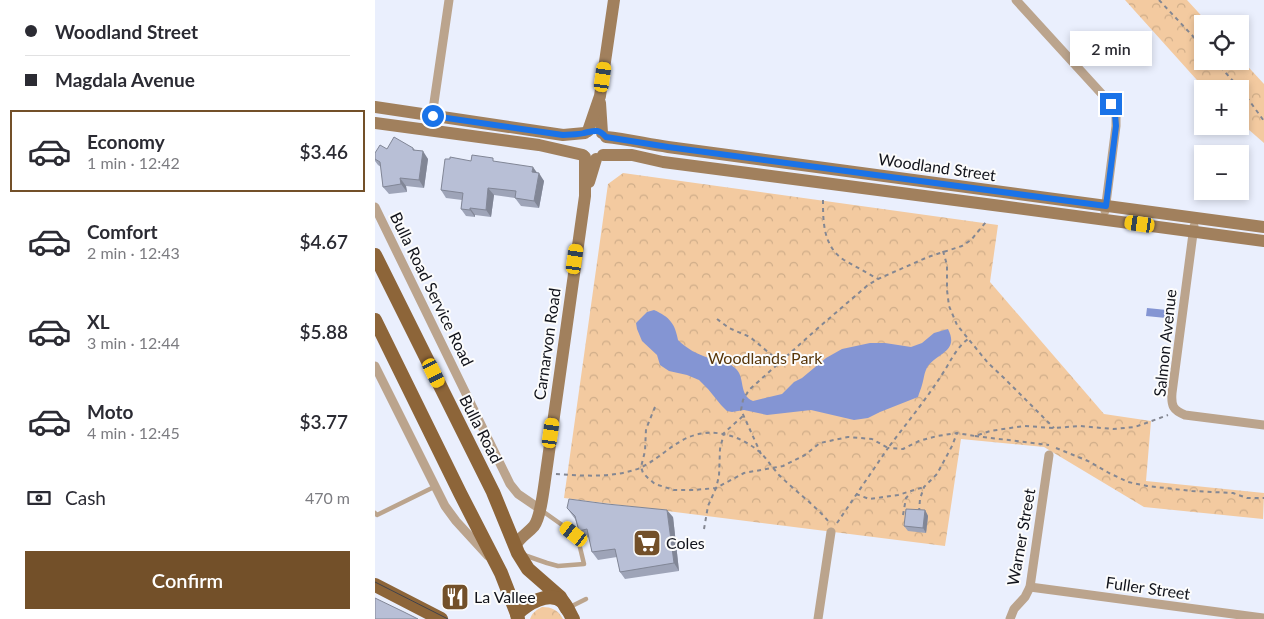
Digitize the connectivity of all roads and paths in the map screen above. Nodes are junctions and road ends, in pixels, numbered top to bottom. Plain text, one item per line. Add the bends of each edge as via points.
1 (449, 0) edge
2 (614, 0) edge
3 (1016, 0) edge
4 (1159, 0) edge
5 (1194, 37) edge
6 (1223, 70) edge
7 (600, 96) junction
8 (375, 107) edge
9 (433, 116) junction
10 (1264, 121) edge
11 (375, 123) edge
12 (430, 130) junction
13 (586, 132) junction
14 (604, 135) junction
15 (592, 157) junction
16 (757, 159) junction
17 (755, 174) junction
18 (823, 200) dead end
19 (1106, 206) junction
20 (375, 207) edge
21 (1195, 218) junction
22 (1105, 219) junction
23 (987, 222) dead end
24 (1264, 228) edge
25 (1193, 231) junction
26 (1264, 241) edge
27 (943, 251) junction
28 (375, 255) edge
29 (878, 279) junction
30 (717, 319) dead end
31 (375, 320) edge
32 (968, 339) junction
33 (780, 362) junction
34 (375, 366) edge
35 (655, 407) dead end
36 (1177, 411) junction
37 (743, 416) junction
38 (1264, 425) edge
39 (1054, 428) junction
40 (724, 433) junction
41 (957, 433) junction
42 (975, 436) junction
43 (888, 448) junction
44 (761, 454) junction
45 (1049, 455) dead end
46 (641, 467) junction
47 (774, 468) junction
48 (546, 473) junction
49 (435, 487) junction
50 (924, 487) junction
51 (716, 488) junction
52 (913, 491) junction
53 (856, 494) junction
54 (1264, 498) edge
55 (540, 509) junction
56 (375, 513) edge
57 (919, 514) edge
58 (903, 515) edge
59 (704, 529) dead end
60 (831, 532) junction
61 (516, 549) junction
62 (497, 565) junction
63 (375, 585) edge
64 (1030, 587) junction
65 (586, 599) dead end
66 (1264, 609) edge
67 (570, 614) edge
68 (515, 617) edge
69 (441, 619) edge
70 (818, 619) edge
71 (1010, 619) edge
72 (1263, 619) edge

1 - 9 street
2 - 7 main road
3 - 19 street via 1111,104 1116,126
4 - 5 path
6 - 10 path
7 - 13 main road
7 - 14 main road
8 - 9 main road
9 - 12 street
9 - 13 main road via 563,135
11 - 12 main road, Woodland Street
12 - 15 main road, Woodland Street via 539,145
13 - 14 main road via 593,130
13 - 15 main road via 579,141 580,150
14 - 15 main road via 608,147
14 - 16 main road, Woodland Street
15 - 17 main road, Woodland Street via 632,155
15 - 48 main road, Carnarvon Road
16 - 17 main road
16 - 19 main road, Woodland Street
17 - 22 main road, Woodland Street
18 - 29 path via 826,237 833,249 839,257
19 - 21 main road, Woodland Street
19 - 22 street
20 - 55 street, Bulla Road Service Road via 510,484 518,494
21 - 24 main road, Woodland Street
21 - 25 street, Salmon Avenue
22 - 25 main road, Woodland Street
23 - 27 path via 962,246
25 - 26 main road, Woodland Street
25 - 36 street, Salmon Avenue via 1172,393 1173,406
27 - 29 path
27 - 32 path via 949,306 957,325
28 - 61 main road, Bulla Road via 493,492
29 - 33 path via 867,285
30 - 33 path via 750,337
31 - 62 main road
32 - 39 path
32 - 43 path
33 - 37 path via 749,390 743,400
34 - 49 street
35 - 46 path via 645,429
36 - 38 street, Salmon Avenue via 1185,415
36 - 39 path via 1135,427
37 - 40 path
37 - 44 path
39 - 42 path via 1016,427
40 - 44 path
40 - 46 path via 691,436
40 - 51 path
41 - 42 path
41 - 43 path via 919,440 903,448
41 - 50 path via 937,474
42 - 54 path via 1047,444 1127,482
43 - 47 path via 872,439 848,437 820,443 783,466
43 - 53 path
44 - 47 path
45 - 64 street, Warner Street
46 - 48 path via 600,476
46 - 51 path via 648,478 663,487 681,490
47 - 51 path via 744,473
47 - 60 path via 829,522
48 - 55 main road, Carnarvon Road
49 - 56 lane via 377,515
49 - 62 street via 456,522
50 - 52 path
50 - 57 path
51 - 59 path via 708,506
52 - 53 path via 869,499
52 - 58 path via 906,498
53 - 60 path
55 - 61 main road, Carnarvon Road via 535,524 520,538
55 - 61 lane via 578,539 583,564 547,564
60 - 70 street
61 - 67 main road, Bulla Road via 531,572 560,597
62 - 68 main road via 509,592
63 - 69 main road
64 - 71 street, Warner Street
64 - 72 street, Fuller Street
65 - 67 lane
66 - 72 street
67 - 68 main road via 561,601 547,598 537,600

